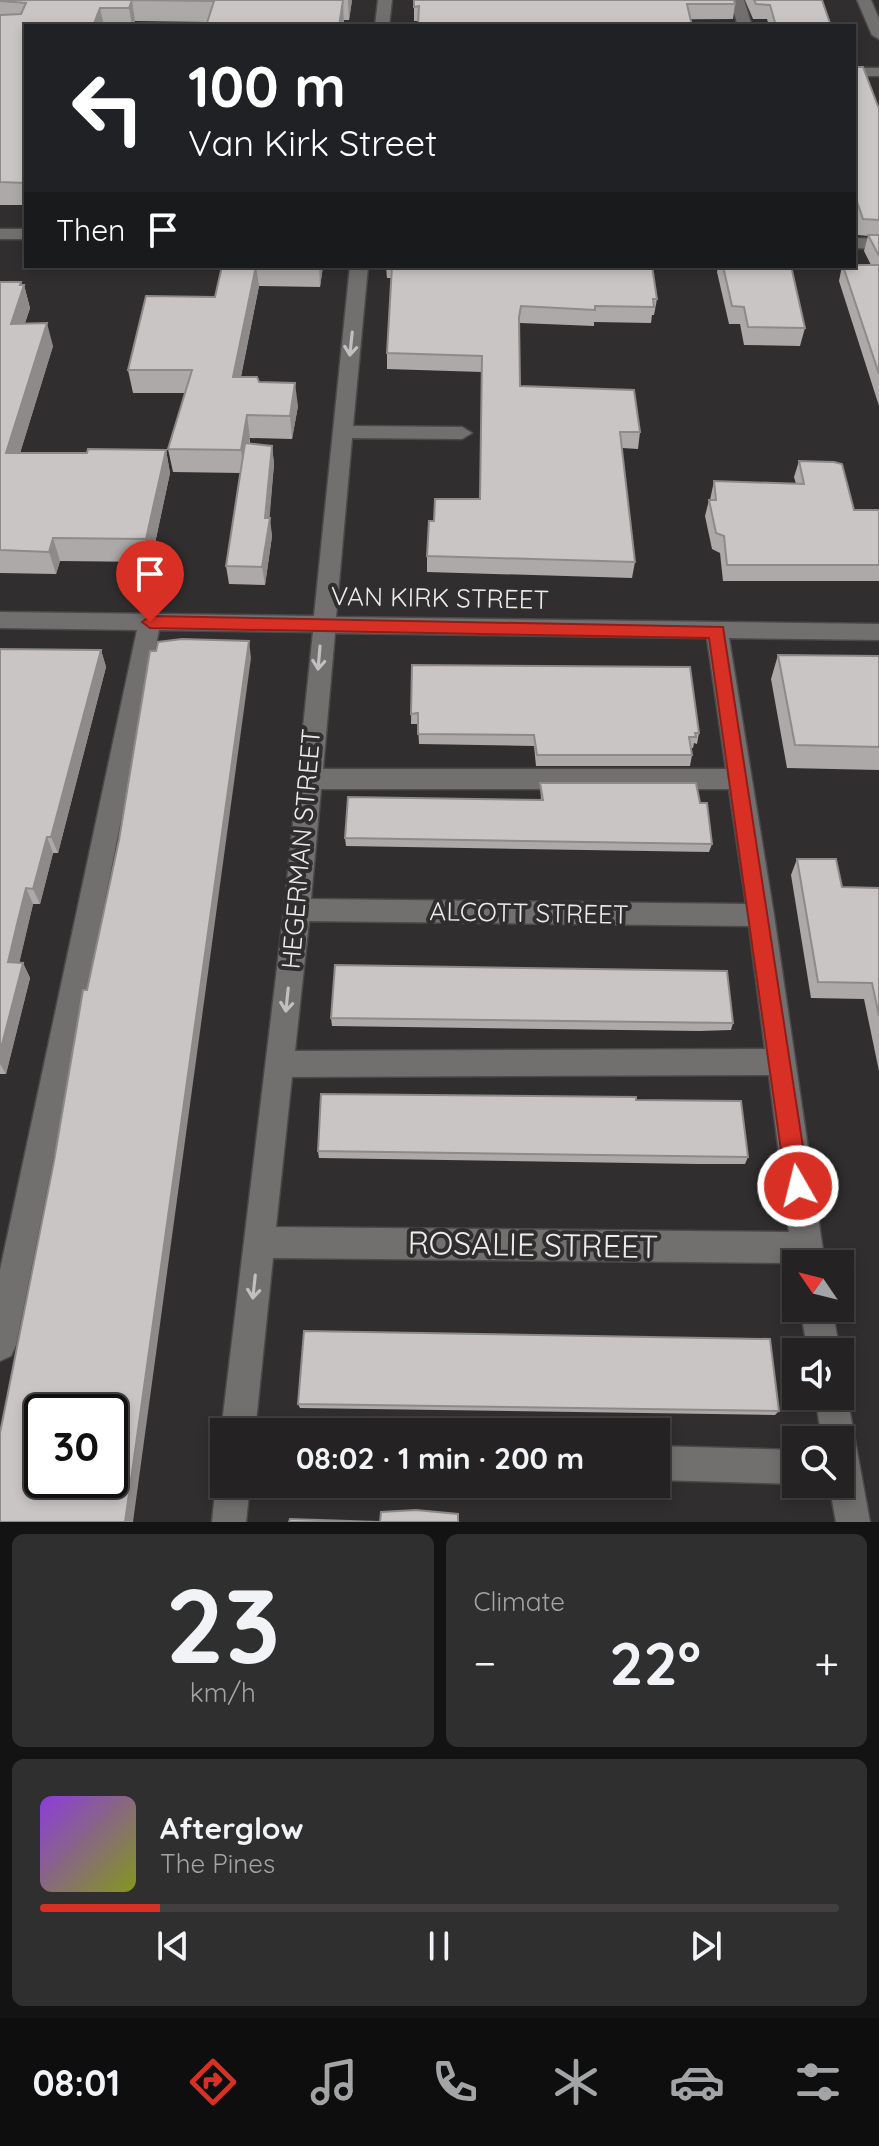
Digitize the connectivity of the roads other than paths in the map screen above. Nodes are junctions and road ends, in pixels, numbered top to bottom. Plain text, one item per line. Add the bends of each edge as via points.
1 (385, 0) edge
2 (737, 0) edge
3 (864, 0) edge
4 (382, 24) edge
5 (744, 24) edge
6 (879, 35) edge
7 (856, 72) edge
8 (879, 72) edge
9 (0, 234) edge
10 (24, 234) edge
11 (856, 243) edge
12 (879, 244) edge
13 (359, 268) edge
14 (342, 432) junction
15 (462, 433) dead end
16 (0, 620) edge
17 (150, 622) junction
18 (322, 624) junction
19 (717, 632) junction
20 (879, 632) edge
21 (308, 779) junction
22 (740, 779) junction
23 (297, 910) junction
24 (761, 915) junction
25 (781, 1062) junction
26 (280, 1064) junction
27 (259, 1242) junction
28 (807, 1250) edge
29 (782, 1255) edge
30 (0, 1345) edge
31 (240, 1418) edge
32 (670, 1463) edge
33 (782, 1467) edge
34 (232, 1498) edge
35 (849, 1498) edge
36 (229, 1522) edge
37 (853, 1522) edge

1 - 4 street
2 - 5 street
3 - 6 street
7 - 8 street
9 - 10 street
11 - 12 street
13 -> 14 street, HEGERMAN STREET
14 - 15 street
14 - 18 street, HEGERMAN STREET
16 - 17 street, VAN KIRK STREET
17 - 18 street, VAN KIRK STREET
17 - 30 street
18 - 19 street, VAN KIRK STREET
18 -> 21 street, HEGERMAN STREET
19 - 20 street, VAN KIRK STREET
19 - 22 street
21 - 22 street
21 - 23 street, HEGERMAN STREET
22 - 24 street
23 - 24 street, ALCOTT STREET
23 -> 26 street, HEGERMAN STREET
24 - 25 street
25 - 26 street
25 - 28 street
26 - 27 street, HEGERMAN STREET
27 - 29 street, ROSALIE STREET
27 -> 31 street, HEGERMAN STREET
32 - 33 street
34 - 36 street
35 - 37 street

